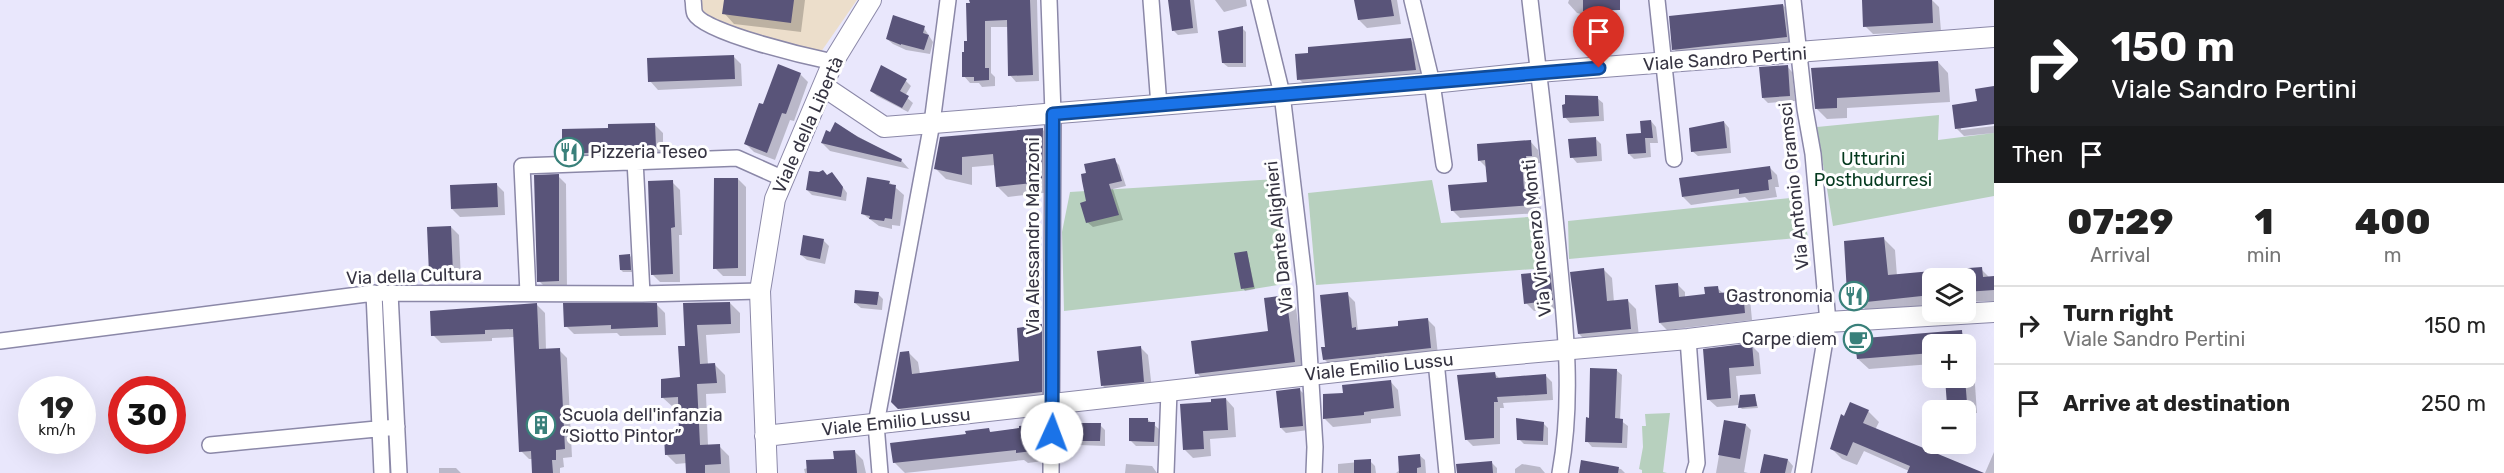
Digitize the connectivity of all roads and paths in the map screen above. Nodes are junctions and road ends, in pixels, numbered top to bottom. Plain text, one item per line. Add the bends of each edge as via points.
1 (693, 0) edge
2 (871, 0) edge
3 (948, 0) edge
4 (1049, 0) edge
5 (1151, 0) edge
6 (1259, 0) edge
7 (1412, 0) edge
8 (1530, 0) edge
9 (1657, 0) edge
10 (1793, 0) edge
11 (1994, 37) edge
12 (1799, 53) junction
13 (833, 62) junction
14 (1665, 64) junction
15 (1538, 72) junction
16 (1432, 83) junction
17 (823, 86) junction
18 (1282, 94) junction
19 (1159, 106) junction
20 (1053, 114) junction
21 (932, 123) junction
22 (1674, 159) dead end
23 (635, 160) junction
24 (1444, 165) dead end
25 (784, 179) junction
26 (760, 291) junction
27 (374, 293) junction
28 (390, 293) junction
29 (528, 293) junction
30 (642, 294) junction
31 (1994, 312) edge
32 (1828, 322) junction
33 (1688, 339) junction
34 (0, 340) edge
35 (1567, 349) junction
36 (1436, 361) junction
37 (1310, 375) junction
38 (1169, 391) junction
39 (1053, 404) junction
40 (876, 423) junction
41 (397, 427) junction
42 (380, 428) junction
43 (765, 436) junction
44 (210, 446) dead end
45 (382, 473) edge
46 (399, 473) edge
47 (767, 473) edge
48 (880, 473) edge
49 (1051, 473) edge
50 (1166, 473) edge
51 (1314, 473) edge
52 (1447, 473) edge
53 (1560, 473) edge
54 (1694, 473) edge
55 (1803, 473) edge

1 - 13 street via 695,14 706,25
2 - 13 street, Viale della Libertà
3 - 21 street
4 - 20 street, Via Alessandro Manzoni
5 - 19 street
6 - 18 street, Via Dante Alighieri
7 - 16 street
8 - 15 street, Via Vincenzo Monti
9 - 14 street
10 - 12 street, Via Antonio Gramsci
11 - 12 street, Viale Sandro Pertini
12 - 14 street, Viale Sandro Pertini
12 - 32 street, Via Antonio Gramsci via 1813,154
13 - 17 street, Viale della Libertà
14 - 15 street, Viale Sandro Pertini
14 - 22 street
15 - 16 street, Viale Sandro Pertini
15 - 35 street, Via Vincenzo Monti
16 - 18 street, Viale Sandro Pertini
16 - 24 street
17 - 21 street, Viale Sandro Pertini via 884,127
17 - 25 street, Viale della Libertà
18 - 19 street, Viale Sandro Pertini
18 - 37 street, Via Dante Alighieri via 1305,286
19 - 20 street, Viale Sandro Pertini
20 - 21 street, Viale Sandro Pertini
20 - 39 street, Via Alessandro Manzoni
21 - 40 street
23 - 25 street via 737,158
23 - 29 street via 522,166
23 - 30 street
25 - 26 street, Viale della Libertà via 775,199
26 - 30 street, Via della Cultura
26 - 43 street, Viale della Libertà
27 - 28 street, Via della Cultura
27 - 34 street, Via della Cultura
27 - 42 street
28 - 29 street, Via della Cultura
28 - 41 street
29 - 30 street, Via della Cultura
31 - 32 street, Viale Emilio Lussu
32 - 33 street, Viale Emilio Lussu
32 - 55 street, Via Antonio Gramsci
33 - 35 street, Viale Emilio Lussu
33 - 54 street via 1697,463
35 - 36 street, Viale Emilio Lussu
35 - 53 street, Via Vincenzo Monti
36 - 37 street, Viale Emilio Lussu
36 - 52 street
37 - 38 street, Viale Emilio Lussu
37 - 51 street, Via Dante Alighieri
38 - 39 street, Viale Emilio Lussu
38 - 50 street
39 - 40 street, Viale Emilio Lussu
39 - 49 street, Via Alessandro Manzoni
40 - 43 street, Viale Emilio Lussu
40 - 48 street
41 - 42 street
41 - 46 street
42 - 44 street
42 - 45 street
43 - 47 street, Viale della Libertà

